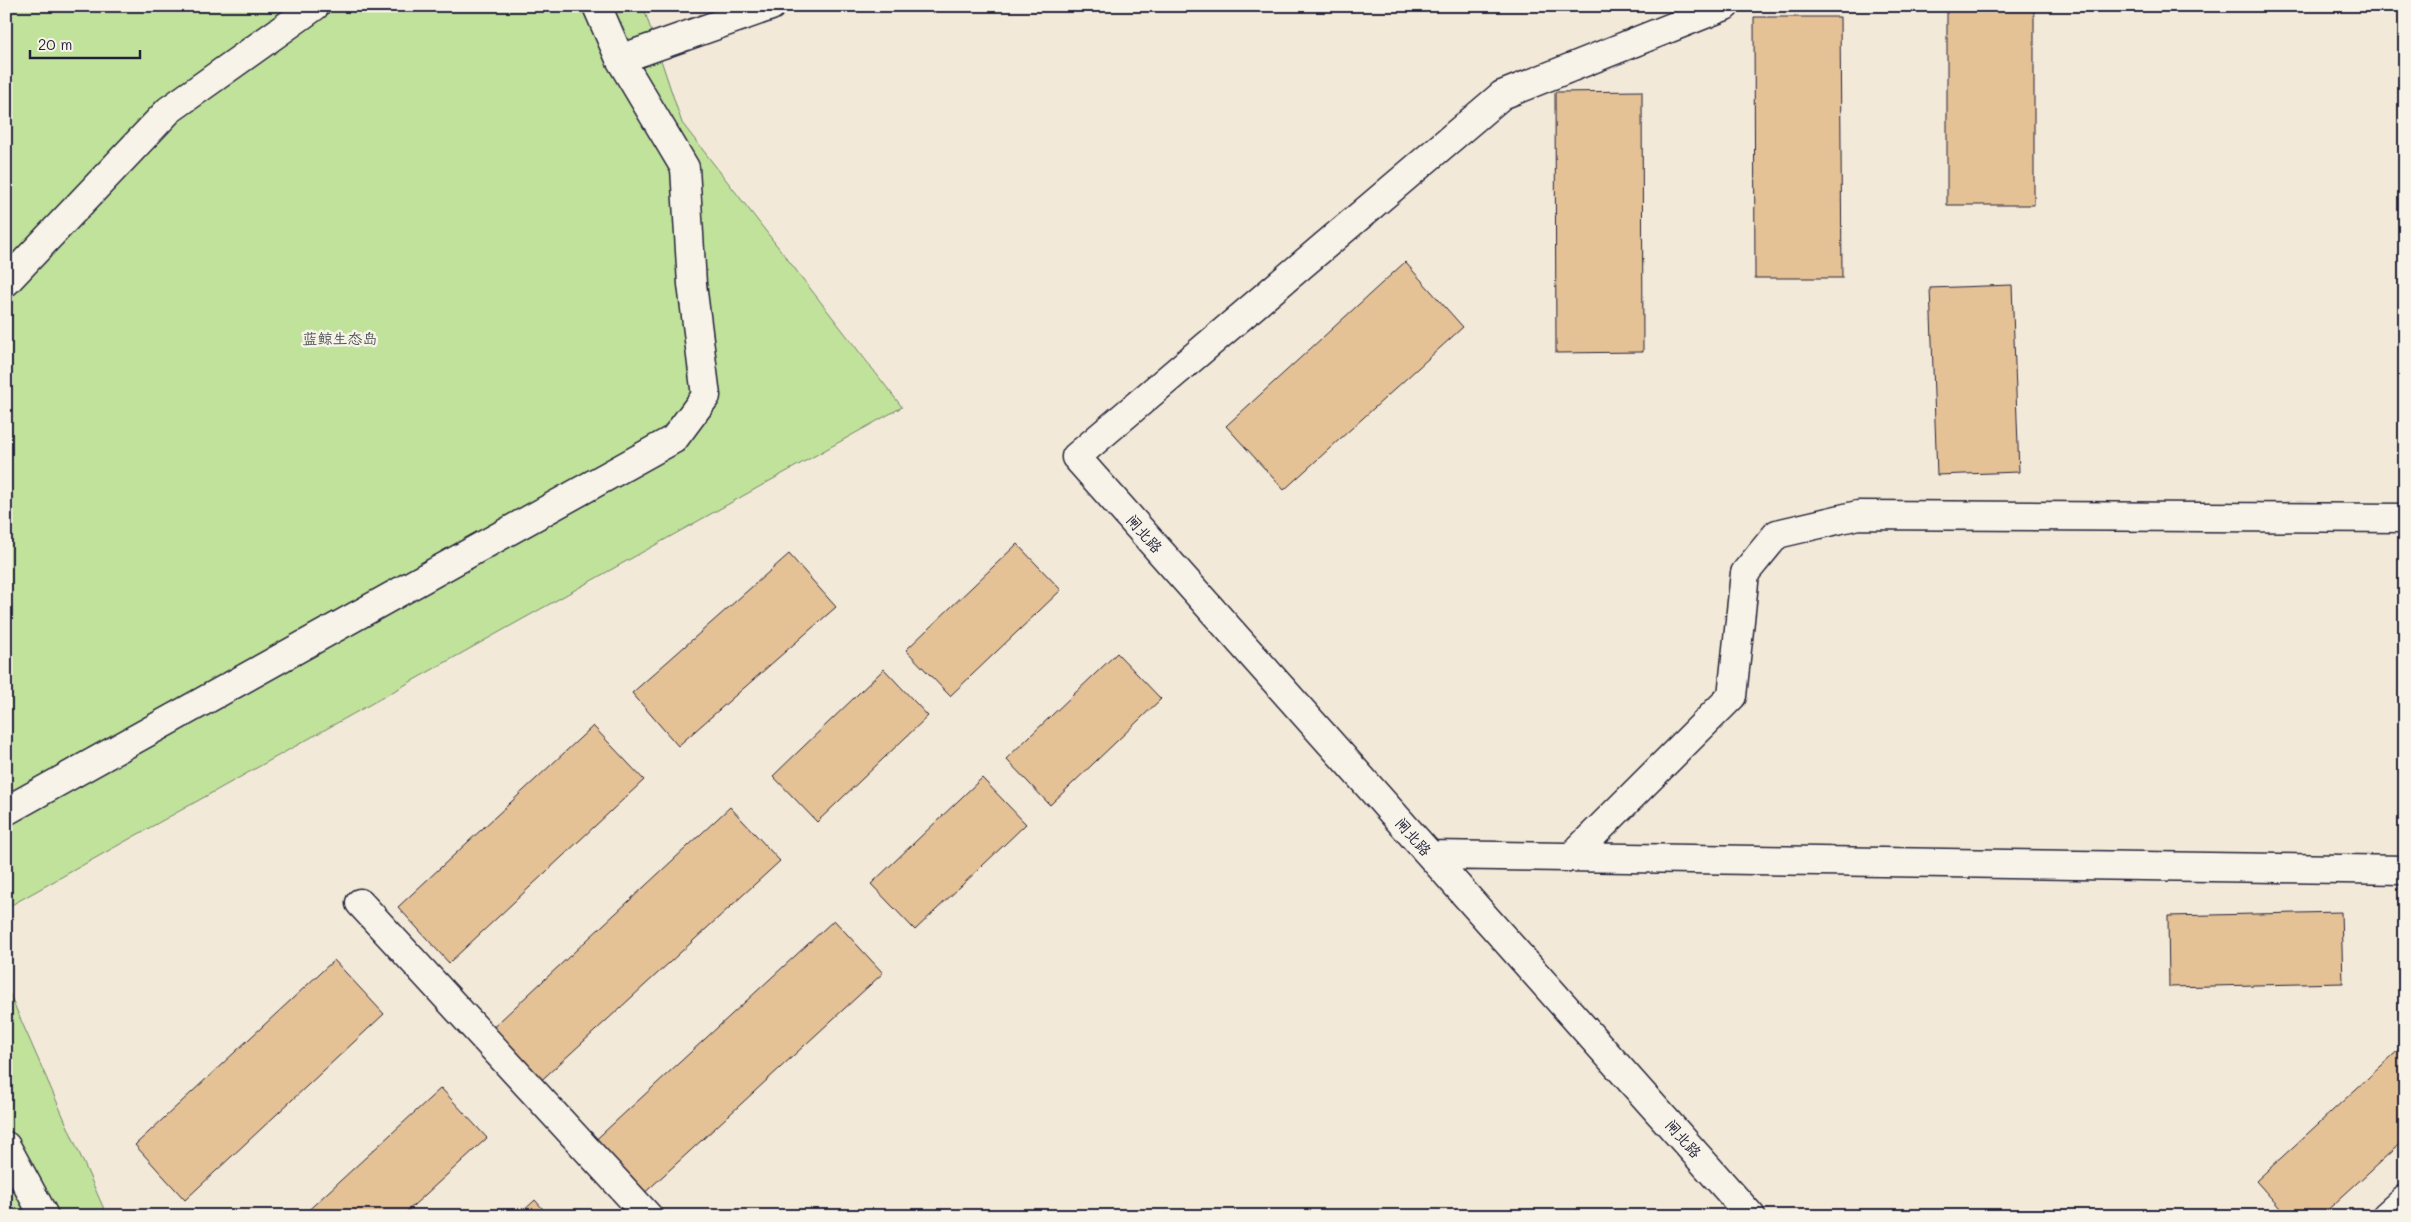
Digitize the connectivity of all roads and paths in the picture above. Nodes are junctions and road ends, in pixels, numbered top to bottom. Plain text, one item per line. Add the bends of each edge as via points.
1 (315, 6) edge
2 (597, 6) edge
3 (771, 6) edge
4 (1726, 6) edge
5 (620, 59) junction
6 (6, 282) edge
7 (2405, 518) edge
8 (6, 811) edge
9 (1430, 855) junction
10 (1571, 857) junction
11 (2405, 870) edge
12 (360, 903) dead end
13 (6, 1146) edge
14 (2405, 1199) edge
15 (44, 1216) edge
16 (648, 1216) edge
17 (1751, 1216) edge
18 (2386, 1216) edge

1 - 6 street via 169,110
2 - 5 street
3 - 5 street
4 - 9 street, 闸北路 via 1502,95 1076,457
5 - 8 street via 685,168 692,284 706,396 674,439
7 - 10 street via 1858,515 1777,534 1746,573 1732,696
9 - 10 street
9 - 17 street, 闸北路
10 - 11 street
12 - 16 street
13 - 15 street
14 - 18 street

